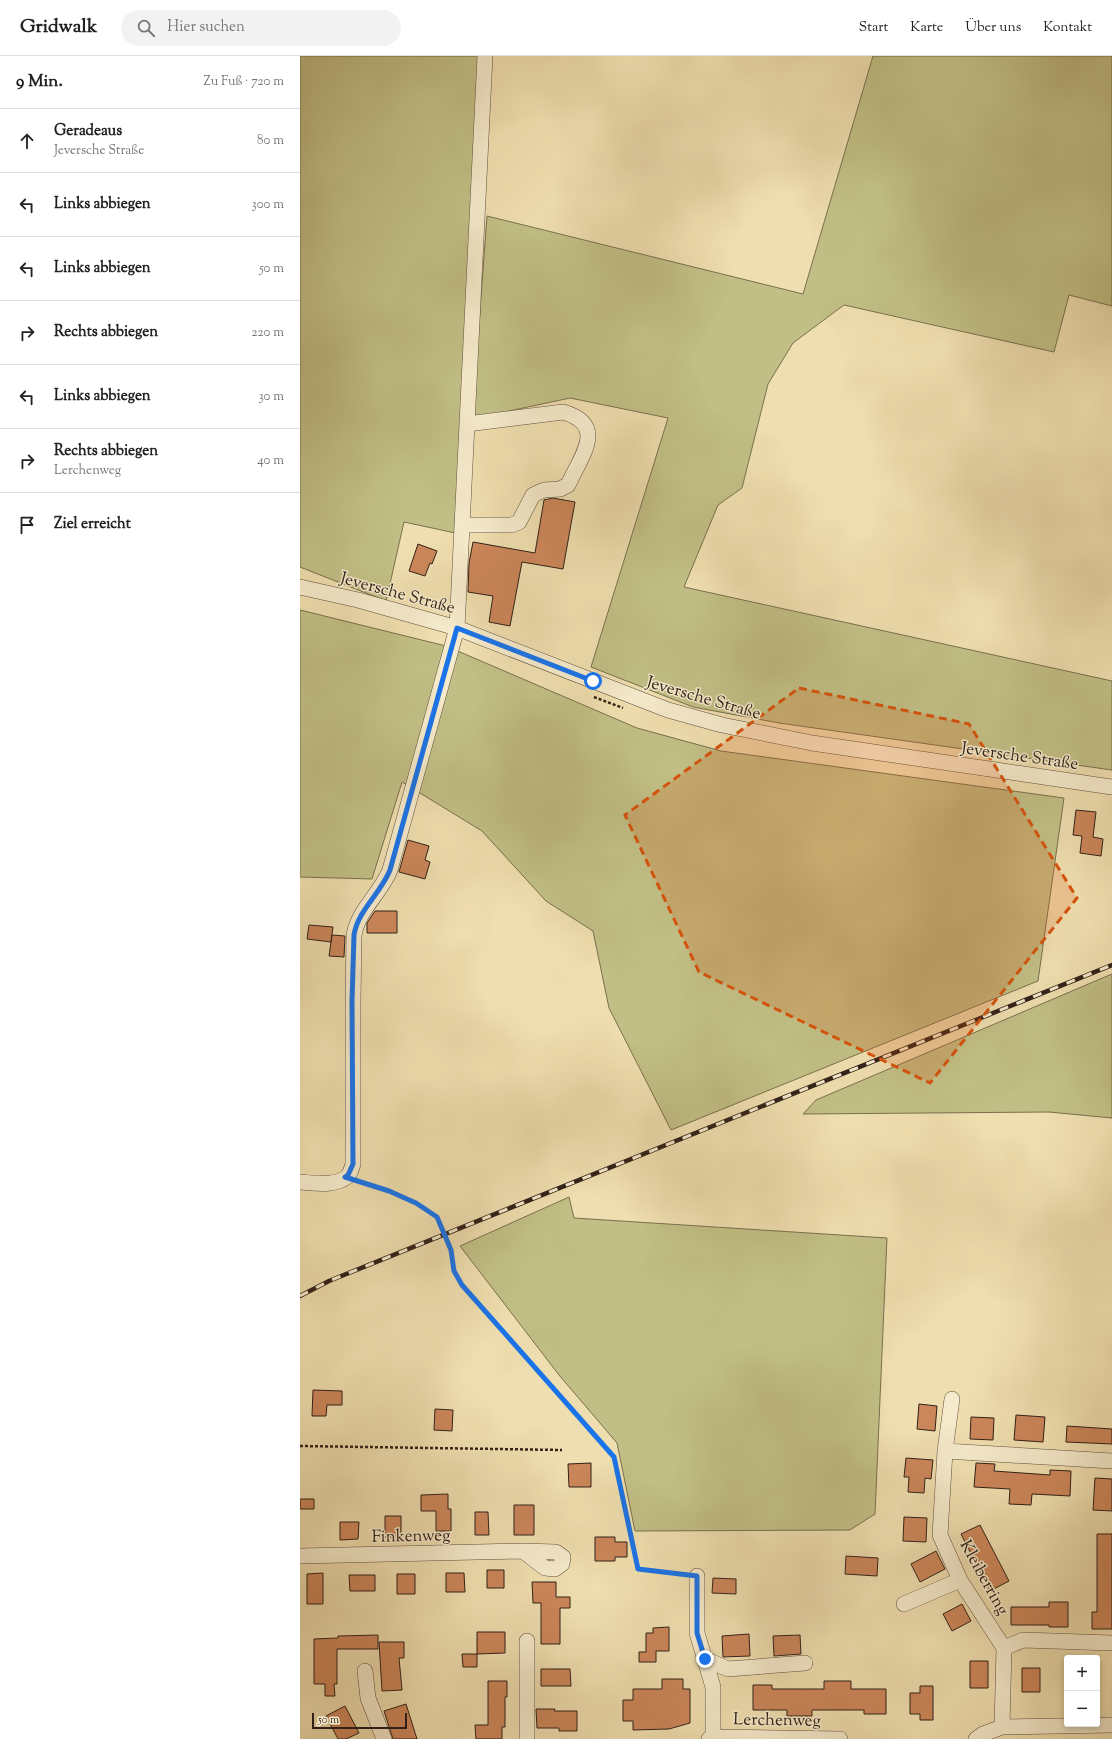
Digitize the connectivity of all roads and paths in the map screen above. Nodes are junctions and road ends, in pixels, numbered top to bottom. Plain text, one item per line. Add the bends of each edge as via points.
1 (485, 56) edge
2 (467, 424) junction
3 (462, 525) junction
4 (300, 587) edge
5 (457, 628) junction
6 (1112, 788) edge
7 (345, 1177) junction
8 (300, 1182) edge
9 (952, 1400) dead end
10 (300, 1446) edge
11 (562, 1450) dead end
12 (945, 1451) junction
13 (1112, 1461) edge
14 (523, 1551) dead end
15 (300, 1556) edge
16 (697, 1576) joint
17 (960, 1580) junction
18 (904, 1604) dead end
19 (527, 1641) dead end
20 (1112, 1643) edge
21 (1004, 1648) junction
22 (705, 1659) junction
23 (805, 1663) dead end
24 (365, 1671) dead end
25 (1112, 1725) edge
26 (1002, 1728) junction
27 (711, 1738) edge
28 (384, 1739) edge
29 (527, 1739) edge
30 (840, 1739) edge
31 (976, 1739) edge

1 - 2 street
2 - 3 street
2 - 3 street via 563,412 582,421 587,427 588,440 568,485 533,495 519,522 512,525
3 - 5 street
4 - 5 street, Jeversche Straße via 365,601
5 - 6 street, Jeversche Straße via 668,710 722,725 812,743
5 - 7 street via 390,870 385,882 356,924 352,1001 353,1164
7 - 8 street via 326,1184
7 - 16 path via 389,1191 416,1203 437,1217 451,1250 454,1271 462,1285 614,1457 638,1569
9 - 12 street, Kleiberring
10 - 11 path
12 - 13 street
12 - 17 street, Kleiberring via 940,1535
14 - 15 street, Finkenweg
16 - 22 street, Lerchenweg via 697,1633
17 - 18 street
17 - 21 street, Kleiberring
19 - 29 street
20 - 21 street via 1023,1640
21 - 26 street
22 - 23 street via 728,1669
22 - 27 street, Lerchenweg via 713,1687
24 - 28 street via 368,1698
25 - 26 street
26 - 31 street
27 - 30 street, Lerchenweg

